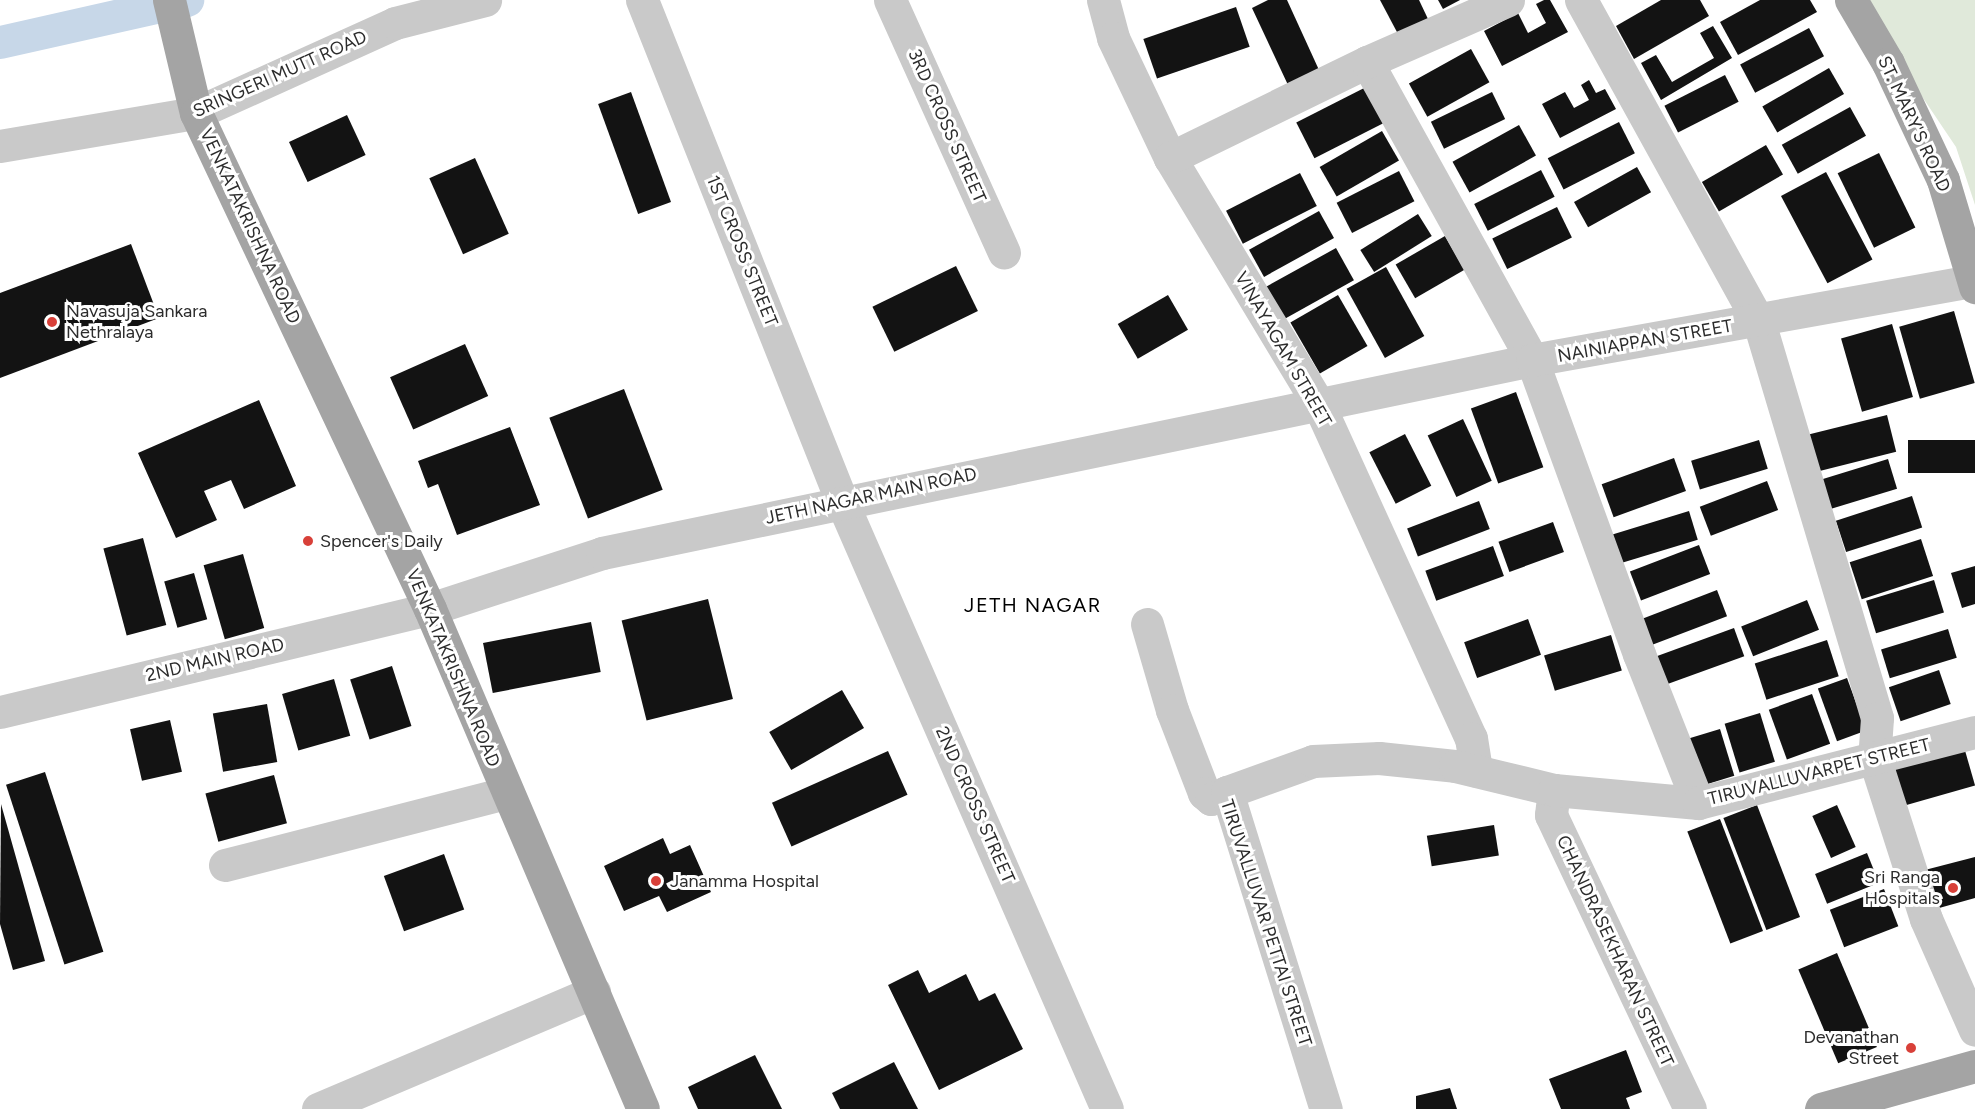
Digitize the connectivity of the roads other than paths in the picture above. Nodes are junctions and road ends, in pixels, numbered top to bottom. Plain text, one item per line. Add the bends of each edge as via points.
1 (169, 0) edge
2 (485, 0) edge
3 (642, 0) edge
4 (890, 0) edge
5 (1103, 0) edge
6 (1508, 0) edge
7 (1581, 0) edge
8 (1851, 0) edge
9 (1367, 62) junction
10 (196, 113) junction
11 (0, 146) edge
12 (1170, 158) junction
13 (1004, 252) dead end
14 (1974, 284) edge
15 (1759, 322) junction
16 (1532, 360) junction
17 (1319, 405) junction
18 (842, 502) junction
19 (430, 609) junction
20 (1147, 624) dead end
21 (0, 712) edge
22 (1975, 732) edge
23 (1874, 757) junction
24 (1476, 771) junction
25 (1554, 790) junction
26 (1227, 792) junction
27 (507, 793) junction
28 (1698, 803) junction
29 (225, 865) dead end
30 (594, 992) junction
31 (1975, 1030) edge
32 (1975, 1066) edge
33 (318, 1109) edge
34 (643, 1109) edge
35 (1107, 1109) edge
36 (1326, 1109) edge
37 (1690, 1109) edge
38 (1821, 1109) edge

1 - 10 main road, VENKATAKRISHNA ROAD
2 - 10 street, SRINGERI MUTT ROAD via 395,23
3 - 18 street, 1ST CROSS STREET
4 - 13 street, 3RD CROSS STREET
5 - 12 street, VINAYAGAM STREET via 1113,38
6 - 9 street
7 - 15 street
8 - 14 main road, ST. MARY'S ROAD via 1888,63 1943,180
9 - 12 street
9 - 16 street
10 - 11 street, SRINGERI MUTT ROAD
10 - 19 main road, VENKATAKRISHNA ROAD
12 - 17 street, VINAYAGAM STREET
14 - 15 street, NAINIAPPAN STREET
15 - 16 street, NAINIAPPAN STREET
15 - 23 street via 1877,718
16 - 17 street, NAINIAPPAN STREET
16 - 28 street
17 - 18 street, JETH NAGAR MAIN ROAD
17 - 24 street, VINAYAGAM STREET via 1471,738
18 - 19 street, JETH NAGAR MAIN ROAD via 602,553
18 - 35 street, 2ND CROSS STREET
19 - 21 street, 2ND MAIN ROAD
19 - 27 main road, VENKATAKRISHNA ROAD
20 - 26 street, TIRUVALLUVAR PETTAI STREET via 1172,710 1204,793 1211,799
22 - 23 street, TIRUVALLUVARPET STREET
23 - 28 street, TIRUVALLUVARPET STREET
23 - 31 street via 1926,919
24 - 25 street, TIRUVALLUVARPET STREET
24 - 26 street, TIRUVALLUVARPET STREET via 1379,758 1313,761
25 - 28 street, TIRUVALLUVARPET STREET
25 - 37 street, CHANDRASEKHARAN STREET via 1551,815
26 - 36 street, TIRUVALLUVAR PETTAI STREET
27 - 29 street
27 - 30 main road, VENKATAKRISHNA ROAD
30 - 33 street
30 - 34 main road, VENKATAKRISHNA ROAD
32 - 38 main road

